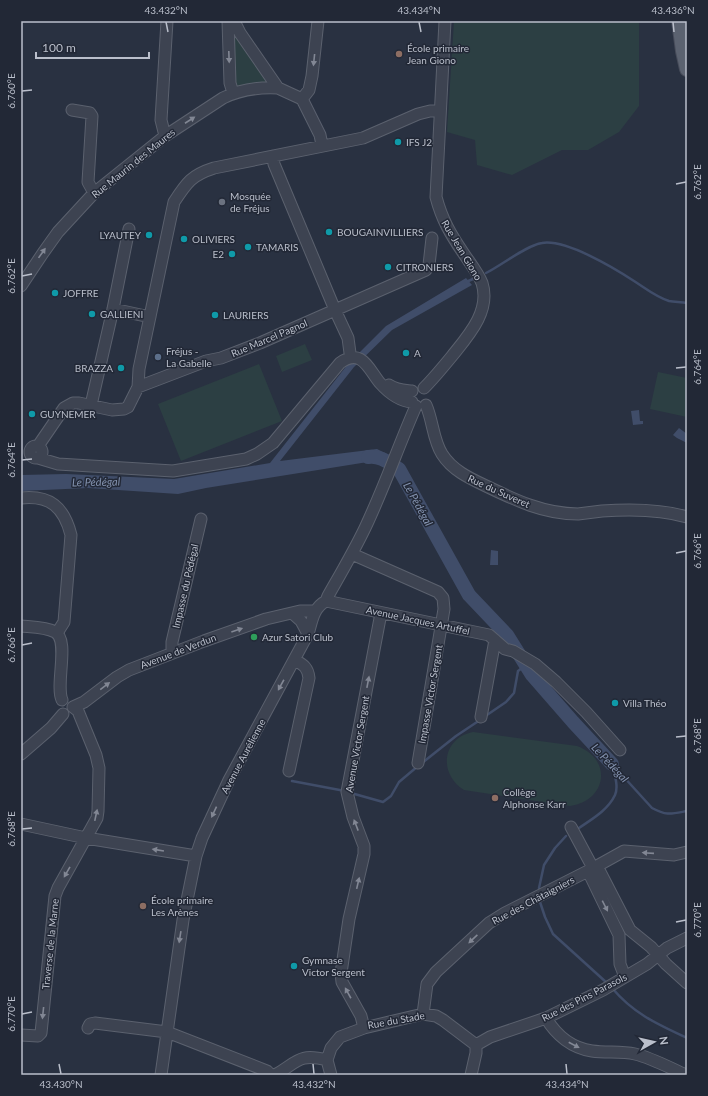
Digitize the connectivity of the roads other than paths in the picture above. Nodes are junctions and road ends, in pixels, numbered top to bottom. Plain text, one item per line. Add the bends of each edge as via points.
1 (167, 21) edge
2 (228, 21) edge
3 (234, 21) edge
4 (318, 21) edge
5 (445, 21) edge
6 (679, 21) edge
7 (687, 69) edge
8 (278, 88) junction
9 (233, 93) junction
10 (302, 99) junction
11 (72, 110) dead end
12 (440, 111) junction
13 (165, 136) junction
14 (322, 145) junction
15 (273, 156) junction
16 (94, 194) junction
17 (129, 229) dead end
18 (432, 238) dead end
19 (21, 286) edge
20 (113, 309) junction
21 (335, 310) junction
22 (150, 317) junction
23 (354, 355) junction
24 (375, 372) junction
25 (138, 387) junction
26 (424, 388) junction
27 (412, 391) junction
28 (91, 405) junction
29 (418, 405) junction
30 (32, 454) edge
31 (21, 498) edge
32 (687, 517) edge
33 (201, 519) dead end
34 (352, 554) junction
35 (326, 601) junction
36 (315, 611) junction
37 (292, 613) junction
38 (381, 613) junction
39 (442, 625) junction
40 (21, 626) edge
41 (57, 633) junction
42 (308, 634) junction
43 (495, 640) junction
44 (172, 653) junction
45 (295, 660) junction
46 (62, 700) junction
47 (73, 707) junction
48 (63, 714) junction
49 (481, 718) dead end
50 (620, 750) dead end
51 (21, 754) edge
52 (418, 763) dead end
53 (289, 771) dead end
54 (21, 824) edge
55 (571, 827) dead end
56 (86, 838) junction
57 (687, 852) edge
58 (196, 856) junction
59 (593, 869) junction
60 (349, 919) joint
61 (630, 930) junction
62 (619, 935) junction
63 (687, 938) edge
64 (658, 955) junction
65 (620, 980) junction
66 (687, 983) edge
67 (423, 1014) junction
68 (546, 1018) junction
69 (88, 1028) dead end
70 (364, 1028) junction
71 (167, 1032) junction
72 (21, 1035) edge
73 (476, 1045) junction
74 (327, 1060) junction
75 (161, 1075) edge
76 (271, 1075) edge
77 (275, 1075) edge
78 (331, 1075) edge
79 (471, 1075) edge
80 (686, 1075) edge

1 - 13 street via 161,120
2 -> 9 street via 230,83
3 - 8 street
4 -> 10 street via 312,76 309,90
5 - 12 street, Rue Jean Giono
6 - 7 main road
8 - 9 street, Rue Maurin des Maures via 262,87
8 - 10 street
13 -> 9 street, Rue Maurin des Maures
10 - 14 street via 320,135
11 - 16 street via 90,113 92,116 88,182
12 - 14 street via 418,114 363,138
12 - 26 street, Rue Jean Giono via 436,197 441,216 450,233 482,283 483,304 479,318 468,336
13 - 16 street, Rue Maurin des Maures
14 - 15 street
15 - 21 street via 274,164
15 - 22 street via 200,172 188,182 174,202
19 -> 16 street, Rue Maurin des Maures via 58,232
17 - 20 street
18 - 21 street, Rue Marcel Pagnol via 429,265 426,270
20 - 22 street
20 - 28 street
21 - 23 street
21 - 25 street, Rue Marcel Pagnol via 234,353
22 - 25 street
23 - 24 street
23 - 30 street via 340,363 273,443 252,457 173,471 58,464
24 - 27 street via 393,388
24 - 29 street via 379,382 388,390 404,401
25 - 28 street via 124,409 112,410
26 - 27 street via 418,387
26 - 29 street via 430,396 429,402
27 - 29 street via 410,396
28 - 30 street via 73,403 64,408
29 - 32 street, Rue du Suveret via 431,416 441,453 454,468 516,501 563,513 660,511
29 - 34 street
31 - 41 street via 45,499 58,507 69,526 71,535 64,622
33 - 44 street, Impasse du Pédégal via 172,642
34 - 35 street
34 - 39 street, Impasse Victor Sergent via 438,592 443,598
35 - 36 street
35 - 38 street, Avenue Jacques Artuffel
36 - 37 street, Avenue de Verdun
36 - 42 street, Avenue Aurélienne
37 - 42 street via 302,621
44 -> 37 street, Avenue de Verdun
38 - 39 street, Avenue Jacques Artuffel
60 -> 38 street, Avenue Victor Sergent via 364,846 353,817 348,792
39 - 43 street, Avenue Jacques Artuffel via 489,635
39 - 52 street, Impasse Victor Sergent
40 - 41 street
41 - 46 street via 62,646 59,688
42 - 45 street, Avenue Aurélienne
43 - 49 street
43 - 50 street, Avenue Jacques Artuffel via 529,660 556,682
47 -> 44 street, Avenue de Verdun via 129,670
45 - 53 street via 308,670 309,678
45 -> 58 street, Avenue Aurélienne via 229,780
46 - 47 street via 71,701
46 - 48 street via 58,708
47 - 48 street via 69,714
56 -> 47 street, Traverse de la Marne via 97,818 98,768 96,755 78,711
48 - 51 street via 52,728
54 - 56 street
55 - 59 street
58 -> 56 street
56 -> 72 street, Traverse de la Marne via 55,896 41,1033 38,1036
57 -> 59 street, Rue des Châtaigniers via 674,855 624,851
58 -> 71 street, Avenue Aurélienne via 183,920
59 - 61 street
59 -> 62 street
59 -> 67 street, Rue des Châtaigniers via 489,923 436,972 427,984
70 -> 60 street, Rue du Stade via 361,1016 342,982
61 - 62 street
61 - 64 street
62 - 65 street
63 - 64 street, Rue des Pins Parasols
64 - 65 street, Rue des Pins Parasols
64 - 66 street
65 - 68 street, Rue des Pins Parasols
67 - 70 street, Rue du Stade
67 - 73 street, Rue du Stade via 440,1018
68 - 73 street, Rue des Pins Parasols via 490,1037
68 -> 80 street via 563,1039 578,1047 592,1051 636,1055
69 - 71 street via 90,1024 95,1023
70 - 74 street via 340,1037 331,1048
71 - 75 street, Avenue Aurélienne
71 - 76 street via 267,1071
73 - 79 street
74 - 77 street via 302,1058
74 - 78 street

